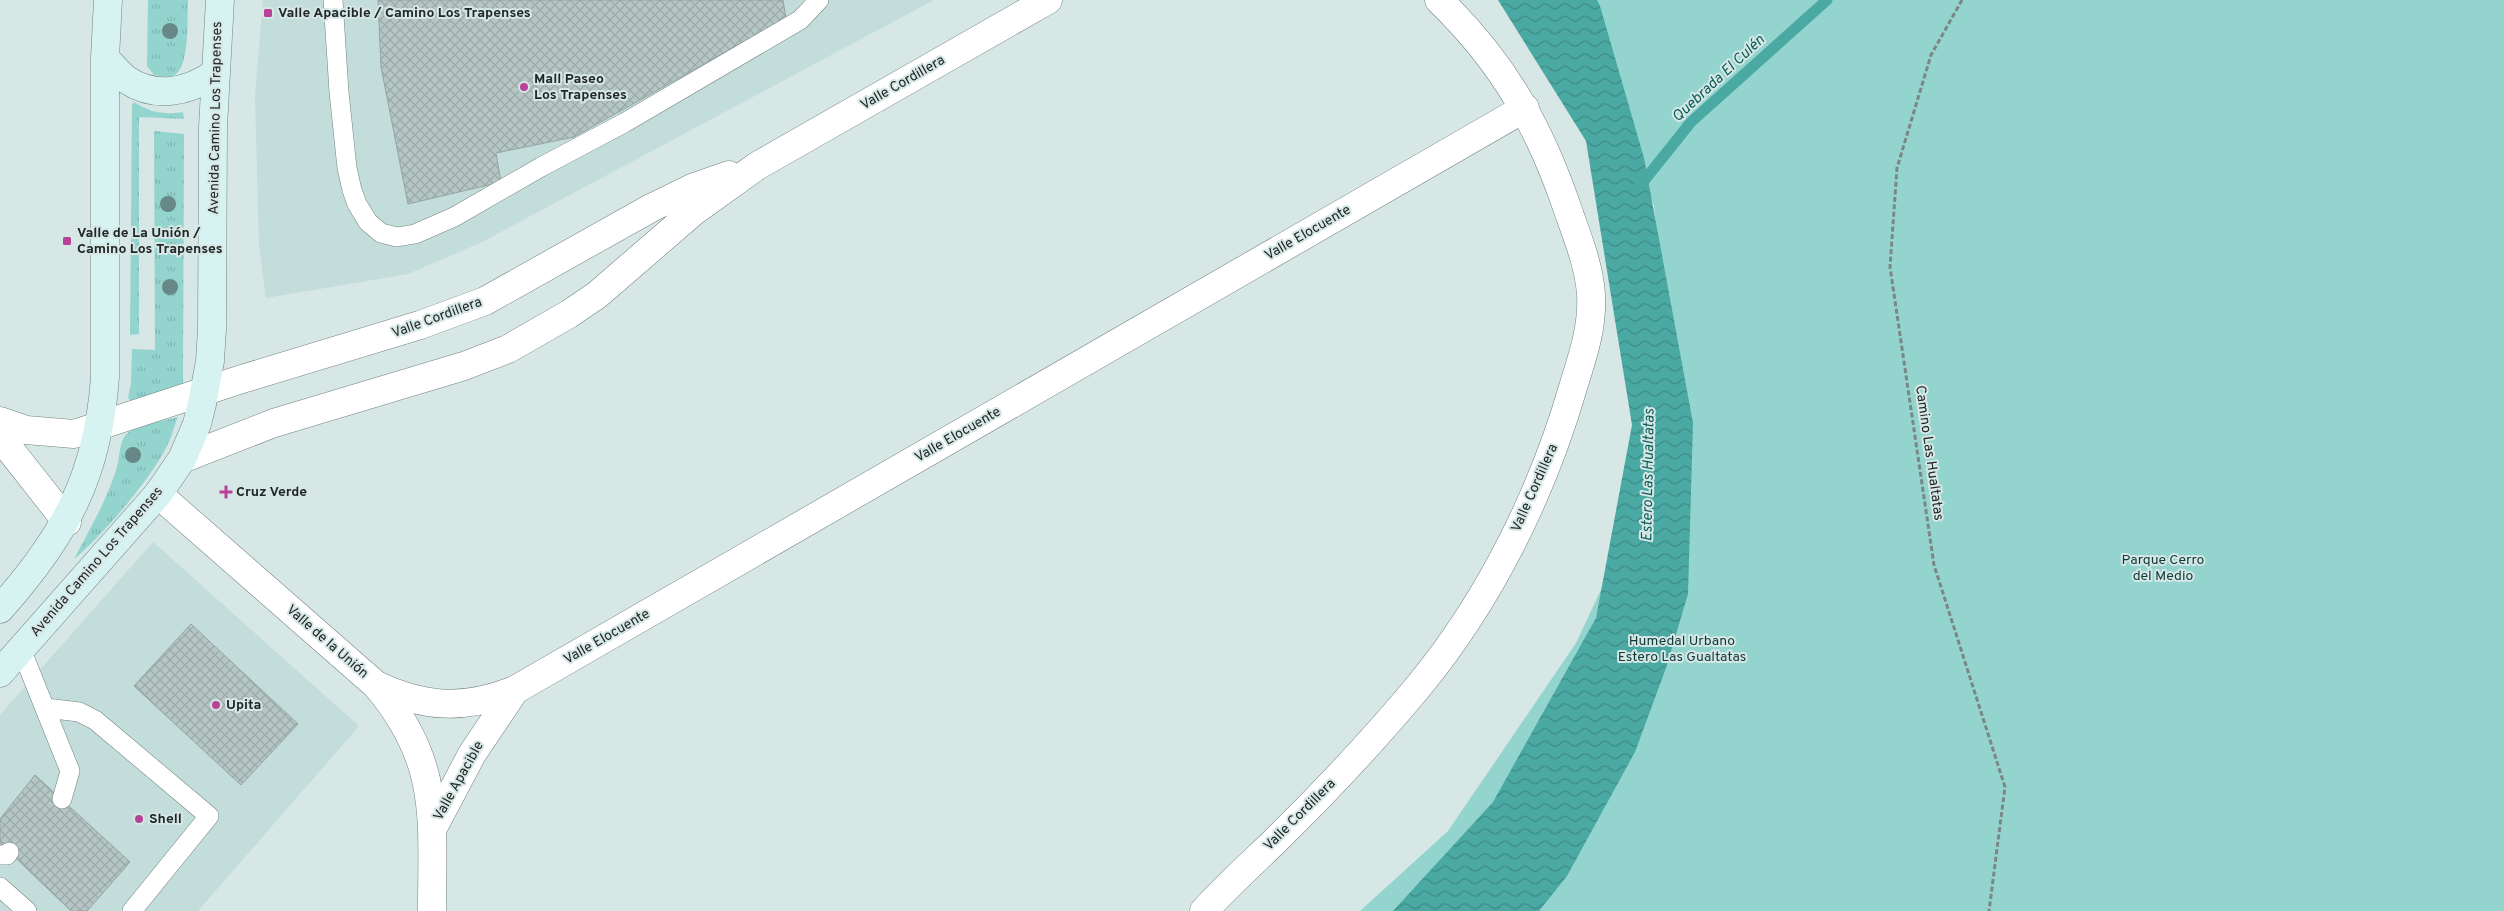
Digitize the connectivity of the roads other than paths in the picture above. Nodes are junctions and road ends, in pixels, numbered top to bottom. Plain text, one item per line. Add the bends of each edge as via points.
1 (108, 0) edge
2 (220, 0) edge
3 (333, 0) edge
4 (819, 0) edge
5 (1048, 0) edge
6 (1439, 0) edge
7 (105, 58) junction
8 (214, 74) junction
9 (1526, 108) junction
10 (757, 166) junction
11 (205, 391) junction
12 (0, 421) edge
13 (99, 427) junction
14 (0, 437) edge
15 (182, 459) junction
16 (158, 494) junction
17 (67, 522) junction
18 (0, 609) edge
19 (21, 649) junction
20 (0, 673) edge
21 (376, 685) junction
22 (516, 690) junction
23 (46, 708) junction
24 (62, 799) dead end
25 (432, 831) junction
26 (0, 887) edge
27 (27, 911) edge
28 (132, 911) edge
29 (432, 911) edge
30 (1204, 911) edge

1 - 7 main road
2 - 8 main road, Avenida Camino Los Trapenses
3 - 4 lane via 339,92 352,190 368,222 381,233 396,237 415,234 454,217 624,123 800,20
5 - 10 street, Valle Cordillera
6 - 9 street, Valle Cordillera via 1483,46
7 - 8 main road via 127,80 156,92 187,89
7 - 13 main road via 105,377
8 - 11 main road, Avenida Camino Los Trapenses via 212,329
9 - 22 street, Valle Elocuente
9 - 30 street, Valle Cordillera via 1557,176 1589,273 1591,295 1589,334 1551,454 1492,577 1465,622 1420,684 1337,778
10 - 11 street, Valle Cordillera via 692,188 485,301 420,325
10 - 15 street, Valle Cordillera via 693,212 597,295 508,349 464,366 274,423
11 - 13 street, Valle Cordillera
11 - 15 main road, Avenida Camino Los Trapenses via 197,424
12 - 13 street via 26,430 57,434 74,434
13 - 17 main road via 89,469
14 - 17 street
15 - 16 main road, Avenida Camino Los Trapenses
16 - 19 main road, Avenida Camino Los Trapenses
16 - 21 street, Valle de la Unión
17 - 18 main road via 28,578
19 - 20 main road, Avenida Camino Los Trapenses
19 - 23 lane
21 - 22 street, Valle Elocuente via 419,702 443,704 487,700
21 - 25 street, Valle de la Unión via 393,705 418,751 430,795
22 - 25 street, Valle Apacible via 472,754
23 - 24 lane via 70,771
23 - 28 lane via 79,712 95,720 209,816
25 - 29 street, Valle Apacible
26 - 27 lane

